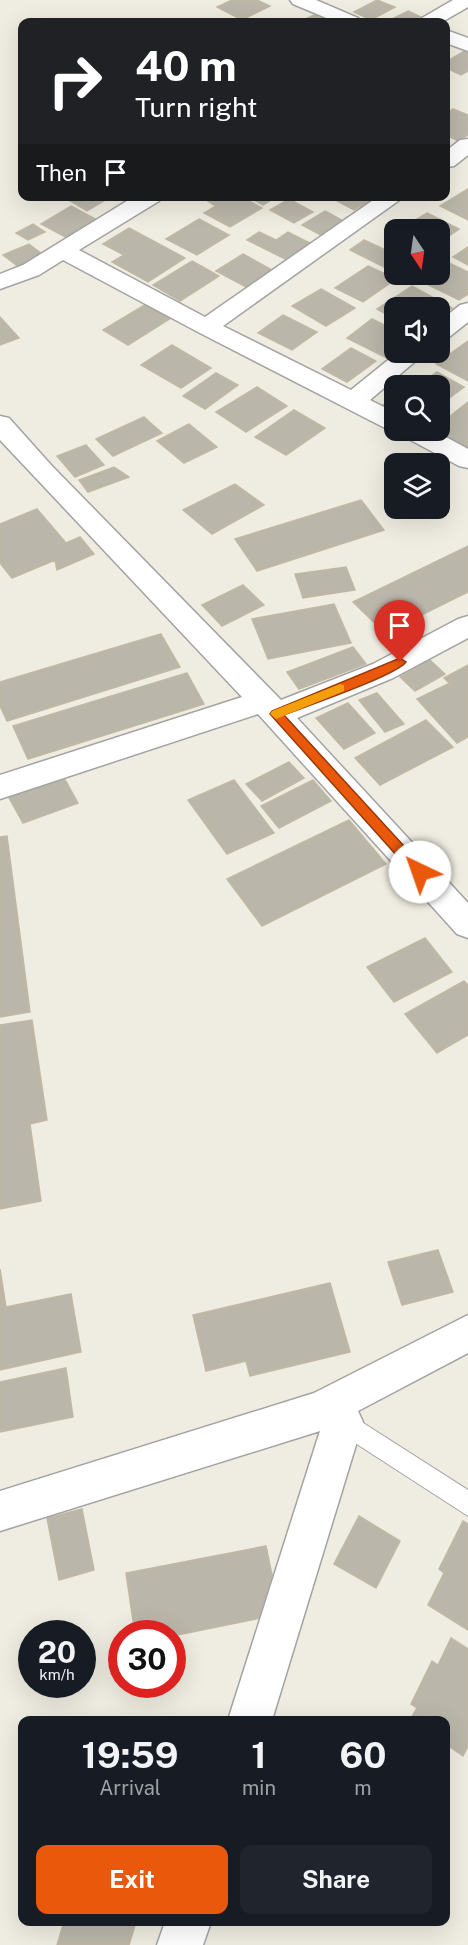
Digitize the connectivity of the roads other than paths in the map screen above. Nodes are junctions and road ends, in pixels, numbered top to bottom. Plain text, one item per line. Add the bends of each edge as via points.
1 (300, 0) edge
2 (467, 0) edge
3 (342, 18) edge
4 (436, 18) edge
5 (450, 38) edge
6 (468, 45) edge
7 (468, 145) edge
8 (450, 158) edge
9 (144, 201) edge
10 (387, 201) edge
11 (64, 251) junction
12 (0, 282) edge
13 (468, 310) edge
14 (450, 325) edge
15 (206, 327) junction
16 (400, 363) edge
17 (354, 400) junction
18 (384, 416) edge
19 (0, 424) edge
20 (433, 441) edge
21 (468, 460) edge
22 (468, 626) edge
23 (270, 708) junction
24 (0, 787) edge
25 (468, 925) edge
26 (468, 1334) edge
27 (332, 1416) junction
28 (468, 1504) edge
29 (0, 1511) edge
30 (251, 1716) edge
31 (187, 1926) edge
32 (180, 1945) edge

1 - 3 street
2 - 4 street
5 - 6 street
7 - 8 street
9 - 11 street
10 - 15 street
11 - 12 street
11 - 15 street
13 - 14 street
15 - 17 street
16 - 17 street
17 - 18 street
19 - 23 street
20 - 21 street
22 - 23 street via 383,671
23 - 24 street
23 - 25 street
26 - 27 street
27 - 28 lane
27 - 29 street
27 - 30 street
31 - 32 street

